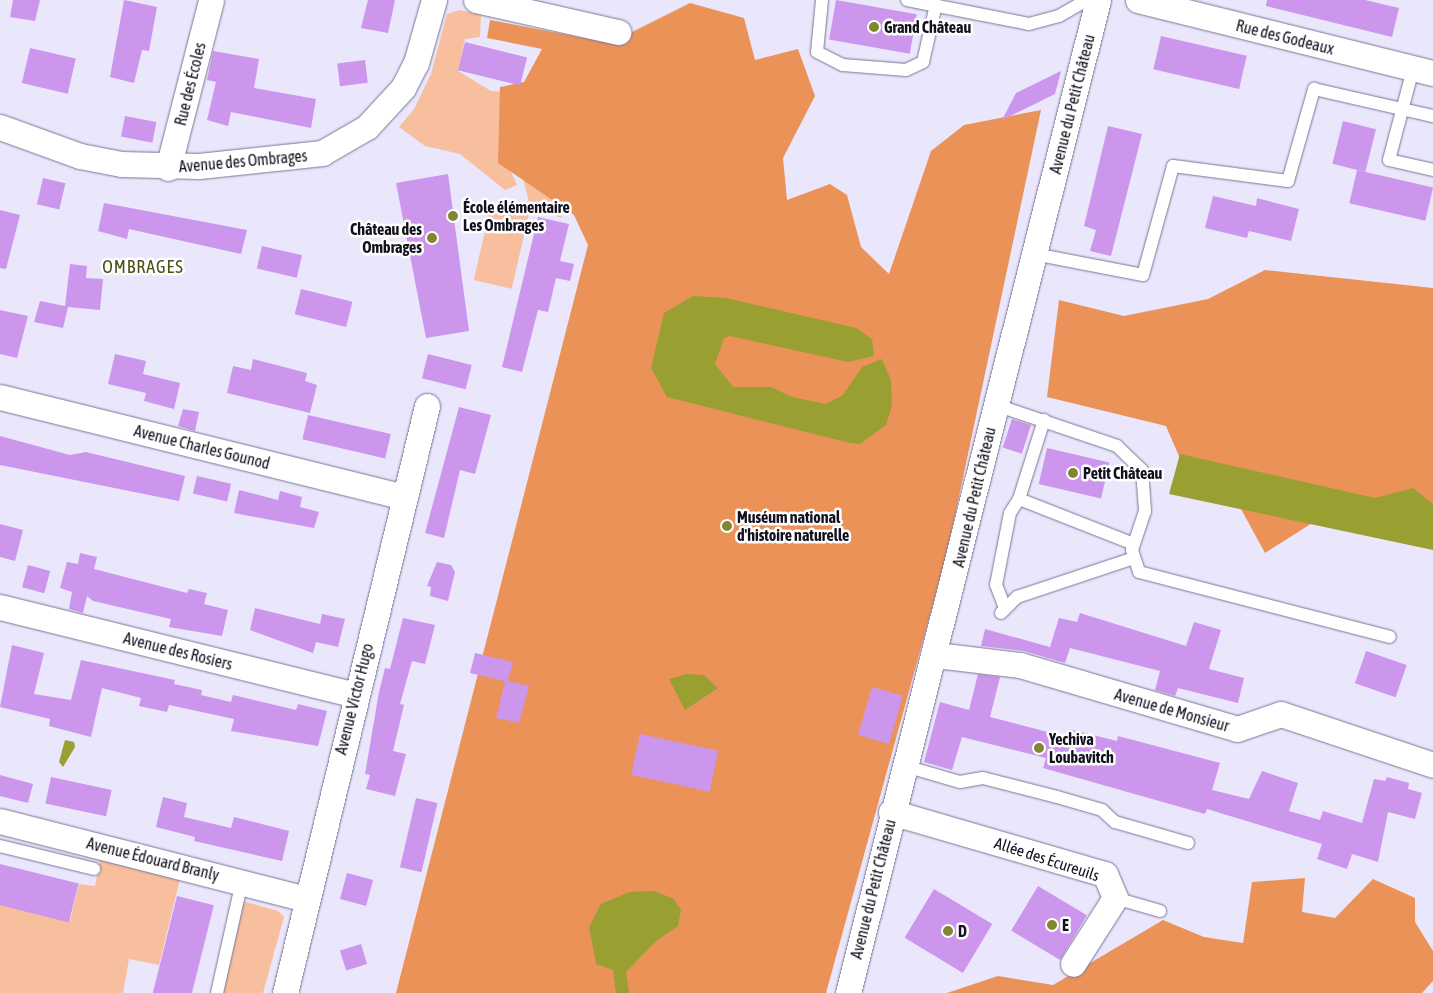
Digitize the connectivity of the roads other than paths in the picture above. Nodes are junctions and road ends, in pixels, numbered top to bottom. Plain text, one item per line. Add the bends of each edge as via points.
1 (211, 0) edge
2 (434, 0) edge
3 (476, 0) edge
4 (822, 0) edge
5 (907, 0) edge
6 (1087, 0) edge
7 (1098, 0) edge
8 (1138, 0) edge
9 (936, 5) junction
10 (618, 32) dead end
11 (1423, 71) edge
12 (1402, 109) junction
13 (1433, 116) edge
14 (0, 127) edge
15 (168, 168) junction
16 (1433, 170) edge
17 (1034, 254) junction
18 (0, 397) edge
19 (996, 405) junction
20 (427, 406) dead end
21 (1044, 420) junction
22 (403, 498) junction
23 (1019, 499) junction
24 (1134, 544) junction
25 (1134, 558) junction
26 (0, 607) edge
27 (1390, 637) dead end
28 (936, 655) junction
29 (355, 695) junction
30 (1433, 765) edge
31 (905, 766) junction
32 (891, 812) junction
33 (0, 821) edge
34 (1188, 843) dead end
35 (0, 846) edge
36 (94, 868) dead end
37 (242, 881) junction
38 (1114, 898) junction
39 (306, 899) junction
40 (1160, 911) dead end
41 (1073, 964) dead end
42 (216, 993) edge
43 (285, 993) edge
44 (848, 993) edge

1 - 15 street, Rue des Écoles
2 - 15 street, Avenue des Ombrages via 416,64 403,88 347,142 322,153 277,160
3 - 10 street
4 - 9 lane via 817,52 843,65 906,70 923,62
5 - 9 lane
6 - 9 lane via 1059,16 1029,24
7 - 17 street, Avenue du Petit Château
8 - 11 street, Rue des Godeaux
11 - 12 lane
12 - 13 lane
12 - 16 lane via 1389,160
12 - 17 lane via 1314,89 1288,181 1173,166 1143,275
14 - 15 street, Avenue des Ombrages via 80,156
17 - 19 street, Avenue du Petit Château
18 - 22 street, Avenue Charles Gounod
19 - 21 lane
19 - 28 street, Avenue du Petit Château
20 - 22 street, Avenue Victor Hugo
21 - 23 lane
21 - 24 lane via 1118,446 1142,470 1145,511
22 - 29 street, Avenue Victor Hugo
23 - 24 lane
23 - 25 lane via 1010,513 996,585 1003,610 1017,598
24 - 25 lane
25 - 27 lane via 1139,572 1171,583
26 - 29 street, Avenue des Rosiers
28 - 30 street, Avenue de Monsieur via 1020,665 1238,729 1282,714
28 - 31 street, Avenue du Petit Château
29 - 39 street, Avenue Victor Hugo
31 - 32 street, Avenue du Petit Château
31 - 34 lane via 960,782 983,778 1057,797 1102,810 1114,822
32 - 38 street, Allée des Écureuils via 1105,874
32 - 44 street, Avenue du Petit Château
33 - 37 street, Avenue Édouard Branly
35 - 36 lane
37 - 39 street, Avenue Édouard Branly
37 - 42 lane
38 - 40 lane
38 - 41 street, Allée des Écureuils
39 - 43 street, Avenue Victor Hugo

